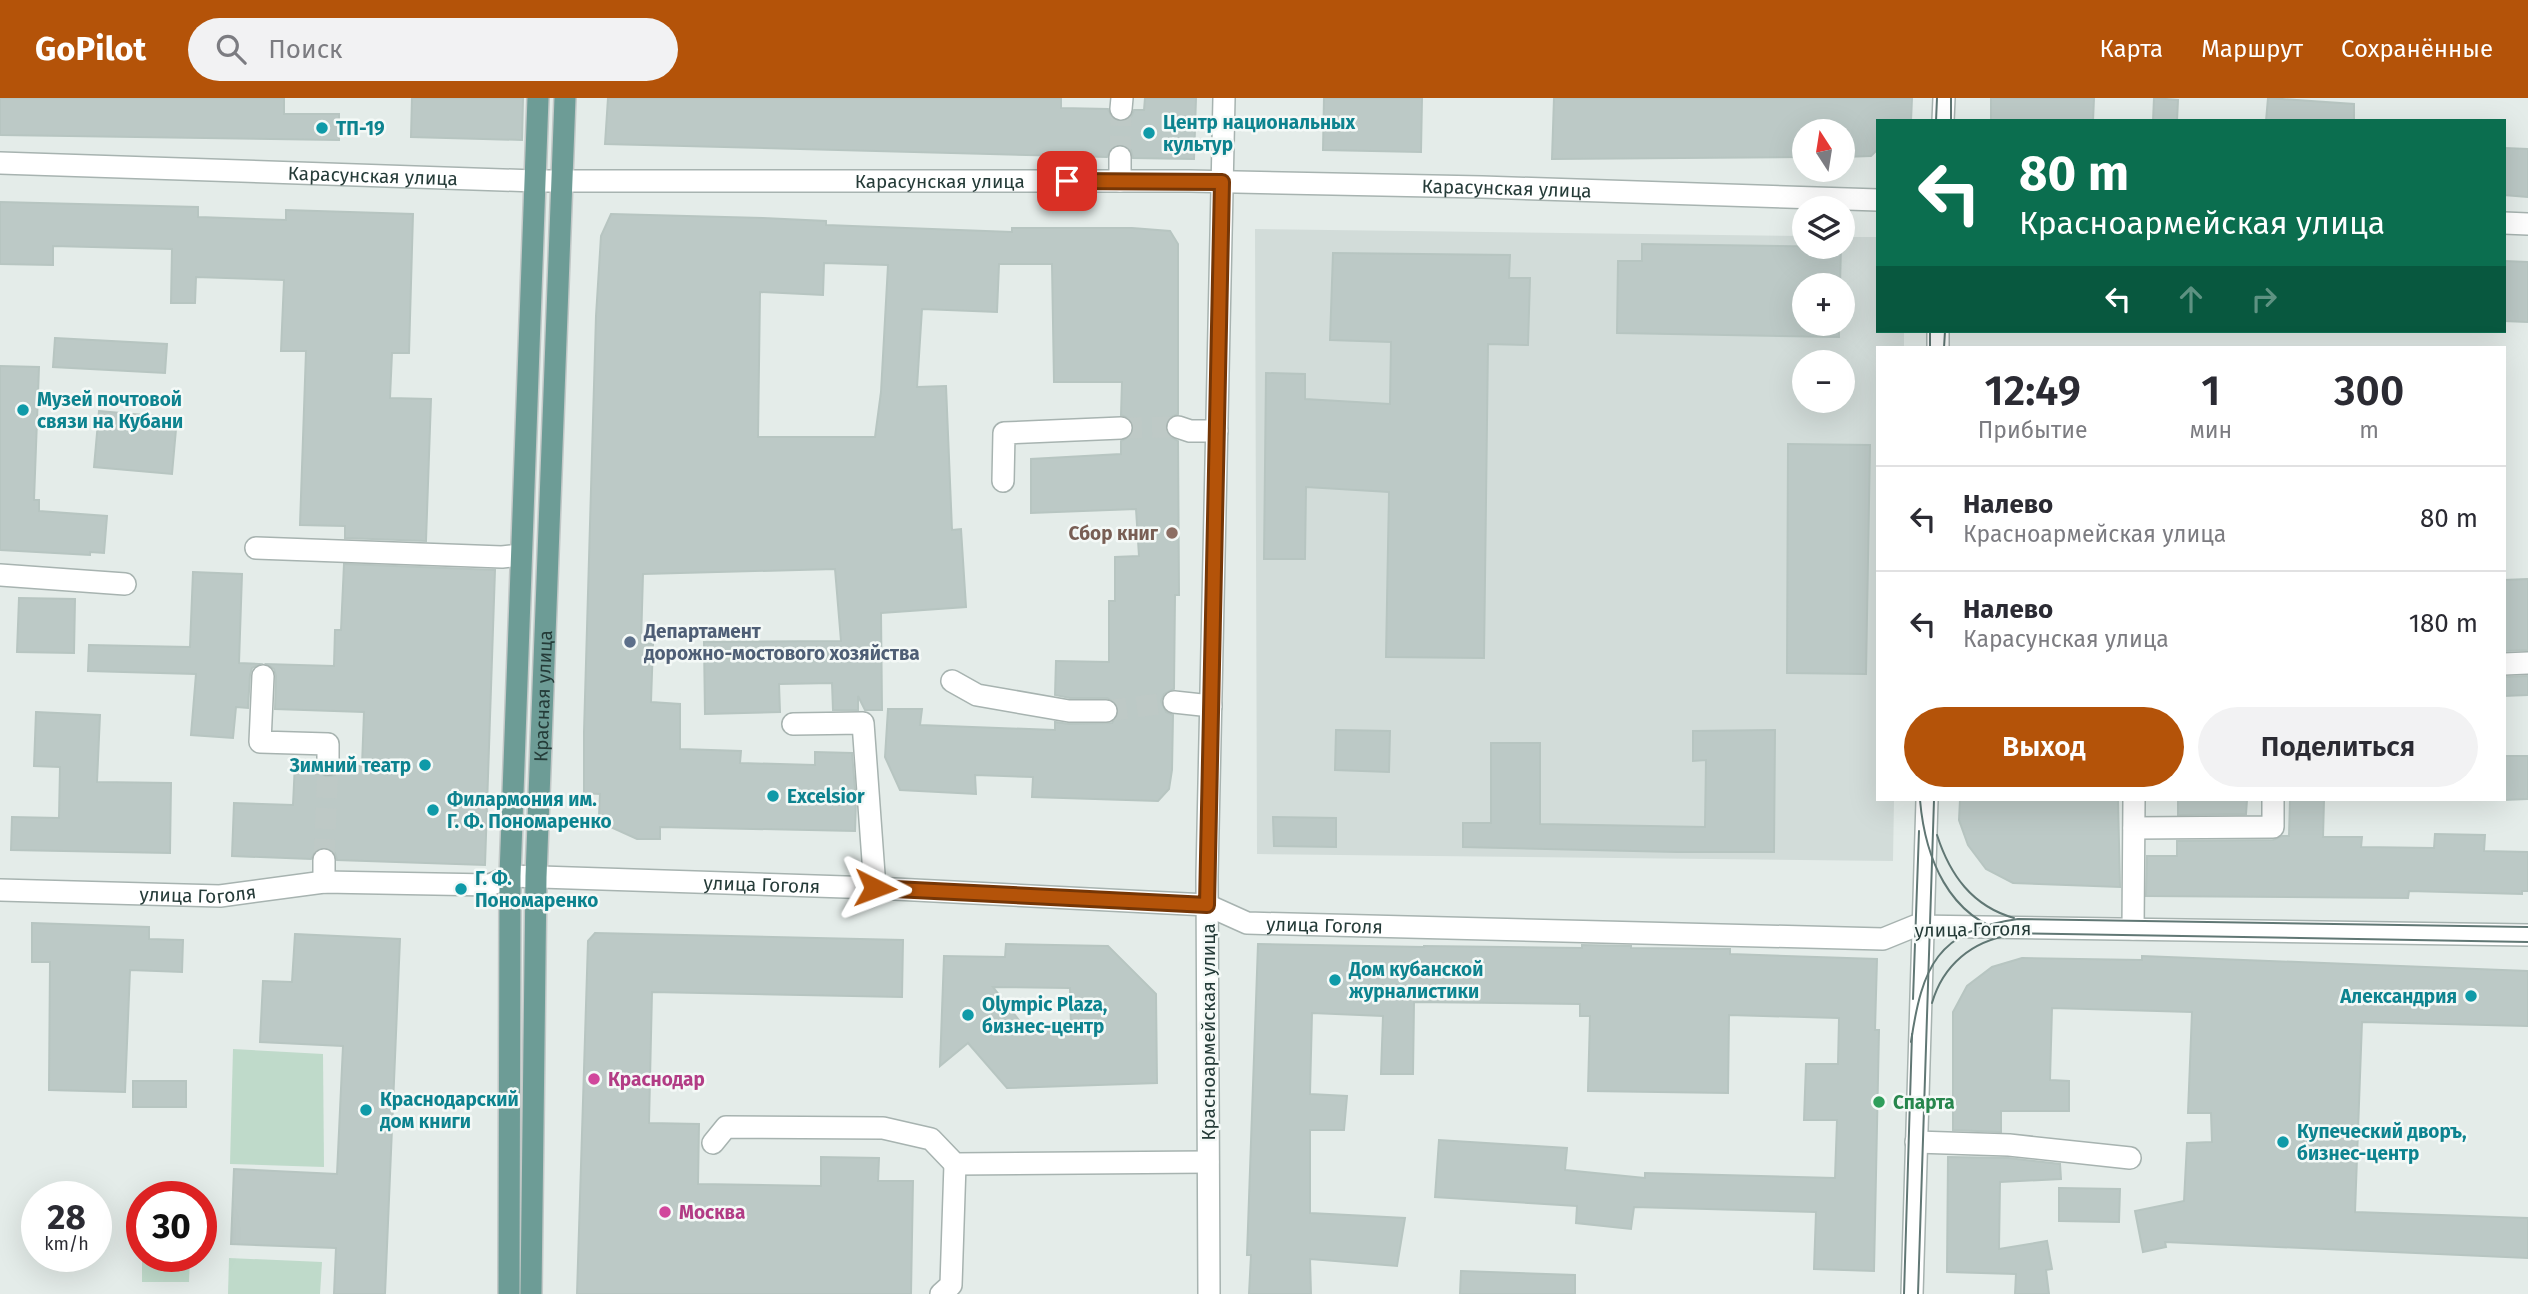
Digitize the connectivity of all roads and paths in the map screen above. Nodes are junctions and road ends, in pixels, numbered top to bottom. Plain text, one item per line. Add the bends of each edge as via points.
1 (538, 98) edge
2 (565, 98) edge
3 (1224, 98) edge
4 (1944, 98) edge
5 (1944, 119) edge
6 (1120, 157) tunnel mouth
7 (0, 163) edge
8 (535, 181) junction
9 (561, 181) junction
10 (1120, 181) junction
11 (1222, 182) junction
12 (1876, 200) edge
13 (2506, 223) edge
14 (2528, 224) edge
15 (1178, 427) tunnel mouth
16 (1121, 428) tunnel mouth
17 (1217, 431) junction
18 (1003, 481) dead end
19 (256, 548) dead end
20 (521, 555) junction
21 (0, 575) edge
22 (125, 584) dead end
23 (2528, 663) edge
24 (2506, 664) edge
25 (263, 676) dead end
26 (953, 681) dead end
27 (1174, 702) tunnel mouth
28 (1211, 706) junction
29 (1106, 711) tunnel mouth
30 (793, 724) dead end
31 (328, 764) tunnel mouth
32 (1927, 801) edge
33 (2134, 801) edge
34 (2273, 801) edge
35 (2134, 828) junction
36 (324, 860) tunnel mouth
37 (510, 876) junction
38 (536, 877) junction
39 (324, 882) junction
40 (875, 888) junction
41 (0, 890) edge
42 (1207, 905) junction
43 (1923, 926) junction
44 (2133, 929) junction
45 (2528, 935) edge
46 (1916, 1142) junction
47 (713, 1143) dead end
48 (2130, 1158) dead end
49 (1208, 1162) junction
50 (955, 1164) junction
51 (509, 1294) edge
52 (531, 1294) edge
53 (942, 1294) edge
54 (1209, 1294) edge
55 (1912, 1294) edge

1 - 8 main road, Красная улица
2 - 9 main road, Красная улица
3 - 11 street, Красноармейская улица
4 - 5 street
6 - 10 street
7 - 8 street, Карасунская улица
8 - 9 street, Карасунская улица
8 - 20 main road, Красная улица
9 - 10 street, Карасунская улица
9 - 38 main road, Красная улица
10 - 11 street, Карасунская улица
11 - 12 street, Карасунская улица
11 - 17 street, Красноармейская улица
13 - 14 street
15 - 17 street
16 - 18 street via 1004,433
17 - 28 street, Красноармейская улица
19 - 20 street
20 - 37 main road, Красная улица
21 - 22 street
23 - 24 street
25 - 31 street via 260,742 328,744
26 - 29 street via 977,695 1069,711
27 - 28 street
28 - 42 street, Красноармейская улица
30 - 40 street via 863,723
32 - 43 street
33 - 35 street
34 - 35 street via 2273,827
35 - 44 street
36 - 39 street
37 - 38 street, улица Гоголя
37 - 39 street, улица Гоголя via 490,886
37 - 51 main road, Красная улица
38 - 40 street, улица Гоголя
38 - 52 main road, Красная улица
39 - 41 street, улица Гоголя via 219,896
40 - 42 street, улица Гоголя
42 - 43 street, улица Гоголя via 1247,923 1275,924 1883,939
42 - 49 street, Красноармейская улица
43 - 44 street, улица Гоголя
43 - 46 street
44 - 45 street, улица Гоголя
46 - 48 street via 2009,1145
46 - 55 street
47 - 50 street via 726,1127 883,1128 931,1139
49 - 50 street
49 - 54 street, Красноармейская улица
50 - 53 street via 951,1285

